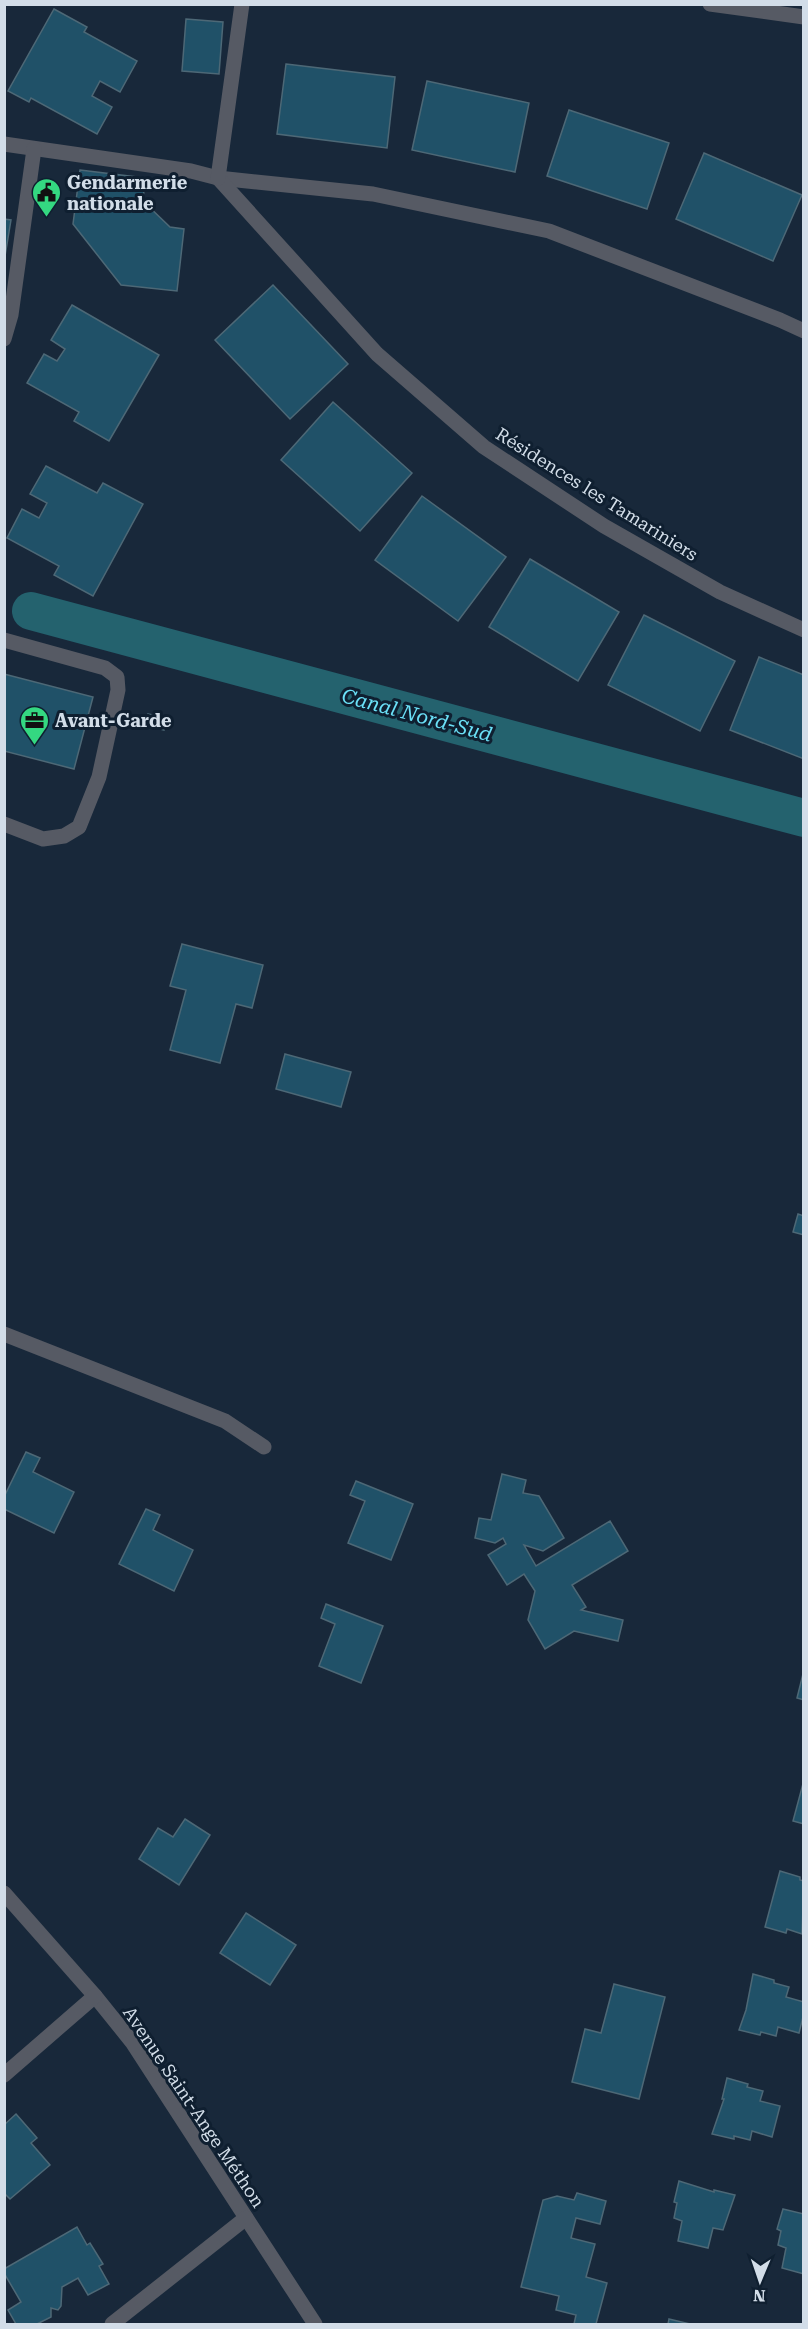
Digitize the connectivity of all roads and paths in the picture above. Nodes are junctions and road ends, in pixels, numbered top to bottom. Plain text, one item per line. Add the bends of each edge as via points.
1 (242, 4) edge
2 (710, 4) edge
3 (804, 17) edge
4 (4, 144) edge
5 (34, 149) junction
6 (218, 178) junction
7 (804, 331) edge
8 (4, 339) edge
9 (804, 630) edge
10 (4, 640) edge
11 (4, 824) edge
12 (4, 1334) edge
13 (264, 1447) dead end
14 (4, 1893) edge
15 (95, 1996) junction
16 (4, 2075) edge
17 (246, 2218) junction
18 (112, 2325) edge
19 (315, 2325) edge

1 - 6 street
2 - 3 street
4 - 5 street
5 - 6 street
5 - 8 street via 11,315
6 - 7 street via 373,194 549,231
6 - 9 street, Résidences les Tamariniers via 377,354 484,447 604,526 720,592
10 - 11 street via 105,668 117,677 118,690 99,777 79,827 64,836 43,839
12 - 13 street via 225,1421
14 - 15 street, Avenue Saint-Ange Méthon
15 - 16 street
15 - 17 street, Avenue Saint-Ange Méthon via 132,2042
17 - 18 street
17 - 19 street, Avenue Saint-Ange Méthon

